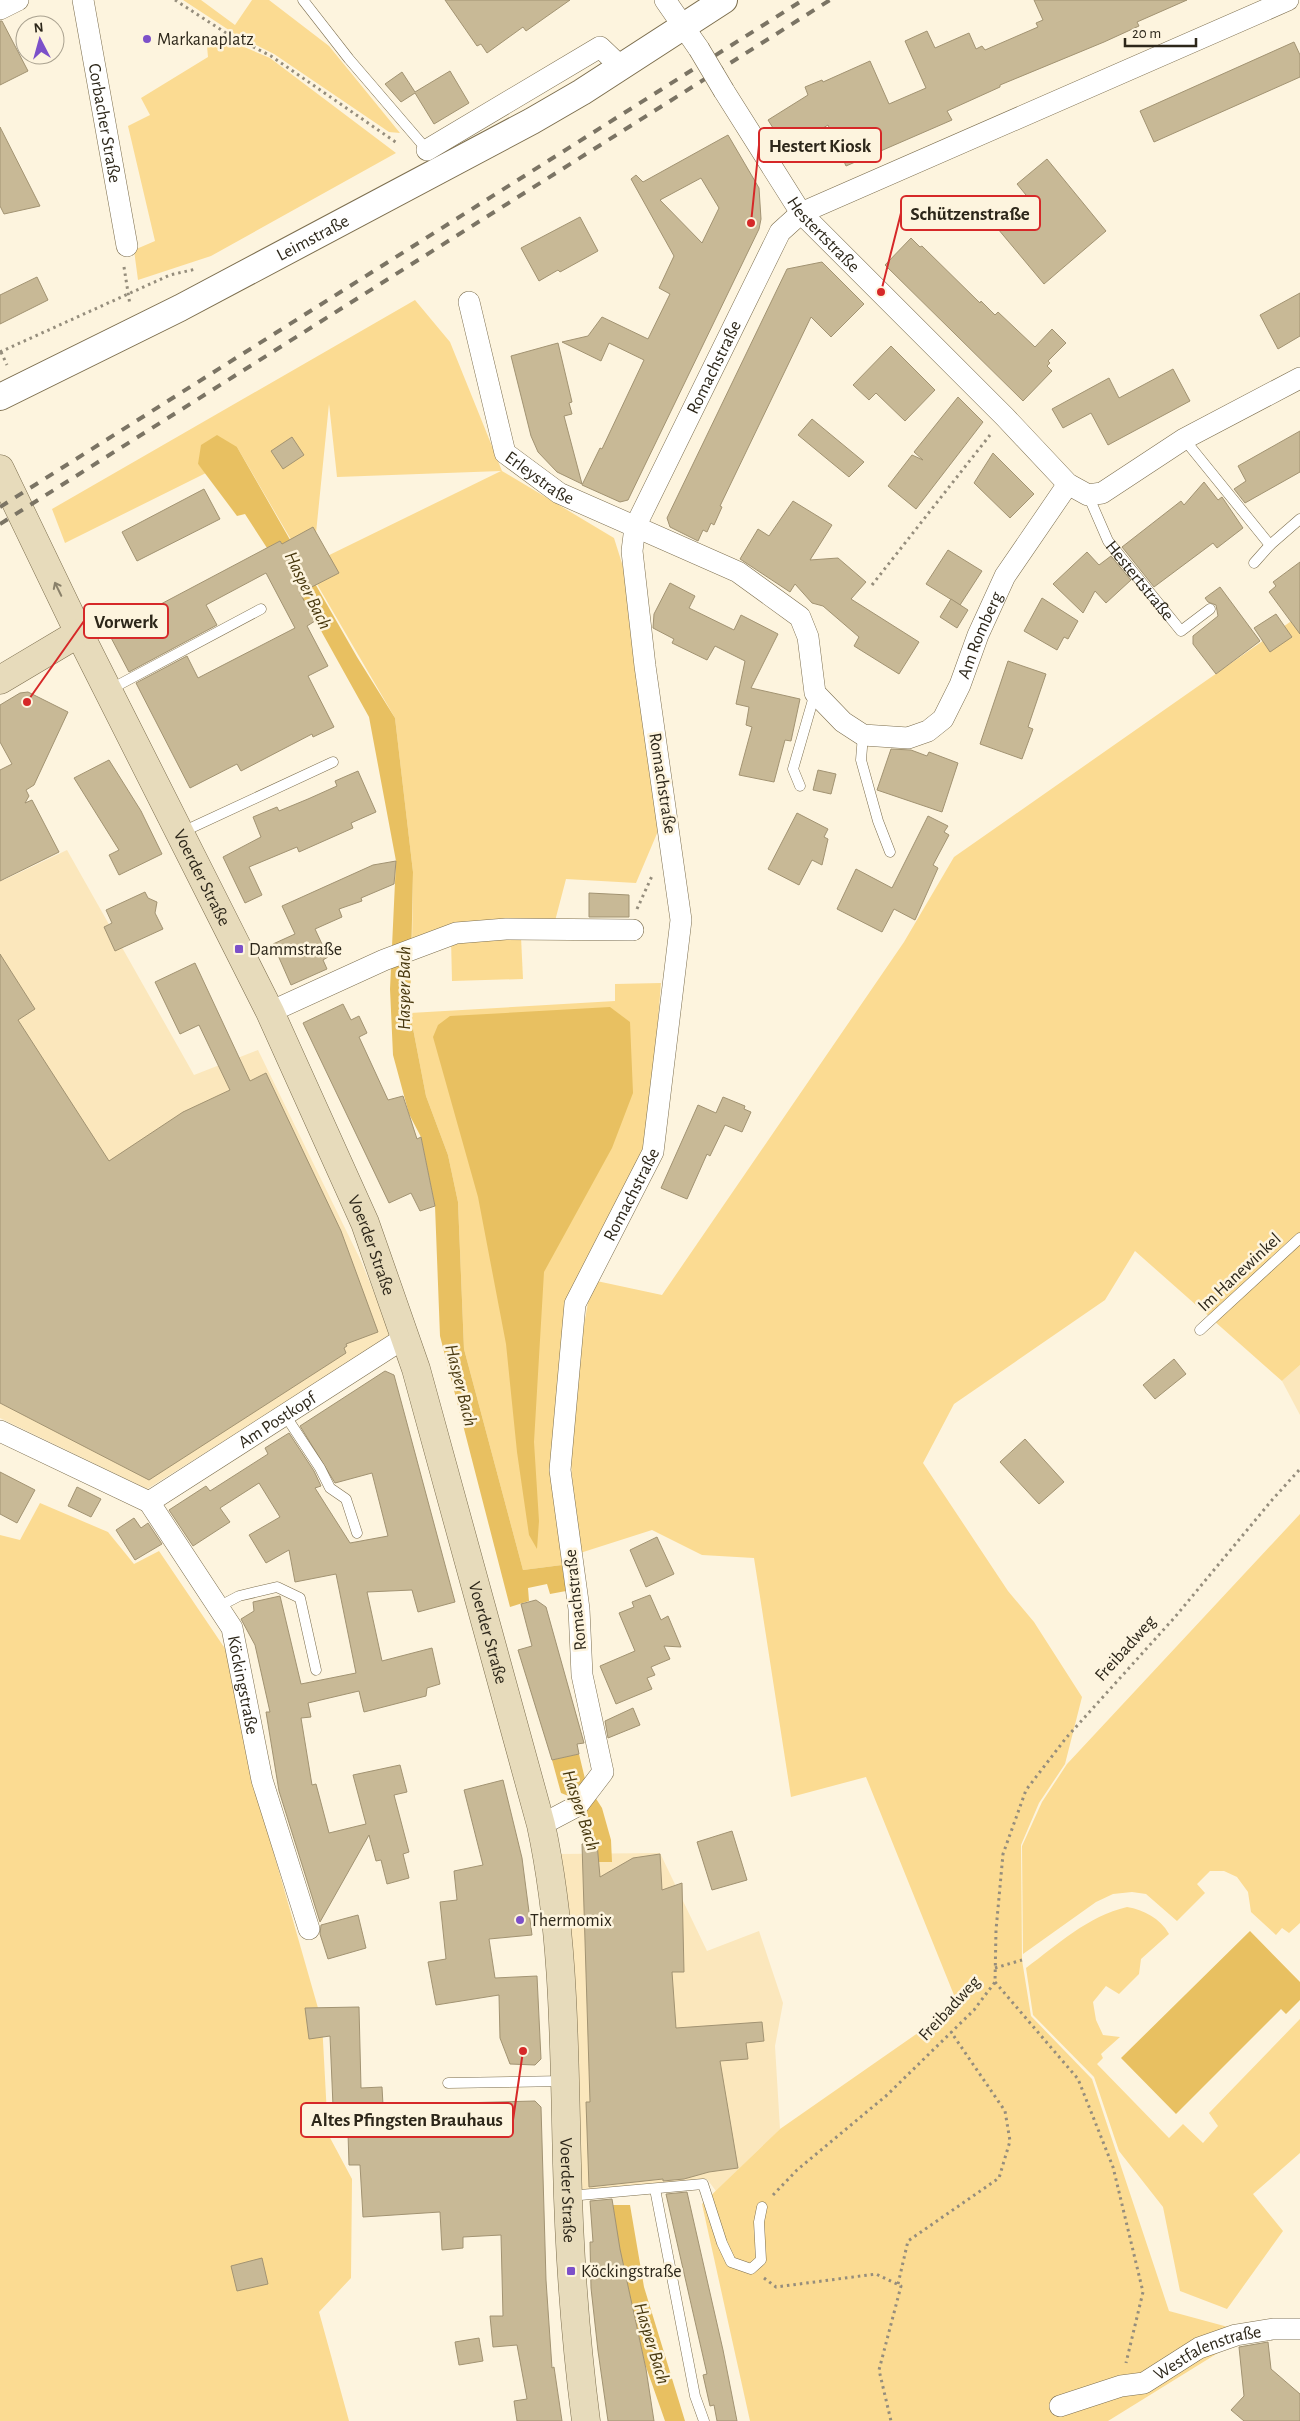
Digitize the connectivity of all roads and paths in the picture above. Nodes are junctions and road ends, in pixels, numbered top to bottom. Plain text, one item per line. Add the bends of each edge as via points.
1 (18, 0) edge
2 (83, 0) edge
3 (303, 0) edge
4 (665, 0) edge
5 (724, 0) edge
6 (1288, 0) edge
7 (176, 1) edge
8 (0, 9) edge
9 (684, 25) junction
10 (404, 148) dead end
11 (435, 160) junction
12 (801, 214) junction
13 (127, 246) joint
14 (170, 276) dead end
15 (127, 294) junction
16 (469, 302) dead end
17 (136, 330) junction
18 (0, 352) edge
19 (1300, 378) edge
20 (0, 396) edge
21 (1004, 417) junction
22 (1184, 439) junction
23 (0, 469) edge
24 (1068, 484) junction
25 (1088, 496) junction
26 (1300, 520) edge
27 (635, 527) junction
28 (1270, 545) junction
29 (1254, 563) dead end
30 (872, 585) dead end
31 (261, 609) dead end
32 (1210, 609) dead end
33 (79, 633) junction
34 (0, 680) edge
35 (108, 690) junction
36 (814, 693) junction
37 (862, 735) junction
38 (333, 762) dead end
39 (800, 786) dead end
40 (179, 833) junction
41 (890, 852) dead end
42 (654, 872) dead end
43 (633, 930) joint
44 (270, 1012) junction
45 (1300, 1238) edge
46 (1200, 1330) dead end
47 (406, 1337) junction
48 (285, 1415) junction
49 (0, 1431) edge
50 (1300, 1469) edge
51 (148, 1502) junction
52 (357, 1533) dead end
53 (218, 1607) junction
54 (316, 1670) dead end
55 (541, 1825) junction
56 (309, 1928) dead end
57 (1022, 1960) dead end
58 (995, 1968) junction
59 (995, 1982) junction
60 (951, 2032) junction
61 (565, 2080) junction
62 (448, 2083) dead end
63 (655, 2189) junction
64 (568, 2196) junction
65 (762, 2207) joint
66 (751, 2269) junction
67 (898, 2284) junction
68 (1300, 2329) edge
69 (1121, 2386) junction
70 (1060, 2406) dead end
71 (586, 2421) edge
72 (704, 2421) edge
73 (891, 2421) edge

1 - 8 street
2 - 13 street, Corbacher Straße
3 - 11 lane
4 - 9 street, Hestertstraße
5 - 9 street, Leimstraße
6 - 12 street, Romachstraße
7 - 10 path via 226,33 271,56
9 - 11 street, Leimstraße via 582,92
9 - 12 street, Hestertstraße, bridge
11 - 17 street, Leimstraße
12 - 21 street, Hestertstraße
12 - 27 street, Romachstraße via 780,232
13 - 15 path via 123,271
14 - 15 path
15 - 17 path
15 - 18 path
16 - 27 street, Erleystraße via 505,453 559,493
17 - 20 street, Leimstraße
19 - 22 street
21 - 24 street, Hestertstraße
21 - 30 path
22 - 25 street via 1102,493
22 - 28 lane
33 -> 23 main road, Voerder Straße
24 - 25 street, Hestertstraße
24 - 37 street, Am Romberg via 1005,576 943,719 928,731 908,738
25 - 32 lane, Hestertstraße via 1108,541 1181,631
26 - 28 lane
27 - 36 street via 738,572 800,617 808,637
27 - 55 street, Romachstraße via 632,551 645,666 681,920 653,1152 575,1304 560,1470 579,1609 582,1675 603,1772 577,1806
28 - 29 lane
31 - 35 lane
33 - 34 main road
33 - 35 main road, Voerder Straße
35 - 40 main road, Voerder Straße
36 - 37 street via 843,722
36 - 39 lane via 794,769
37 - 41 lane via 861,760
38 - 40 lane
40 - 44 main road, Voerder Straße
42 - 43 path via 638,903
43 - 44 street via 506,929 456,933 384,960
44 - 47 main road, Voerder Straße via 365,1223
45 - 46 lane, Im Hanewinkel
47 - 48 street, Am Postkopf
47 - 55 main road, Voerder Straße
48 - 51 street, Am Postkopf
48 - 52 lane via 330,1488 346,1498
49 - 51 street
50 - 58 path, Freibadweg via 1175,1618 1066,1738 1026,1790 1003,1854
51 - 53 street, Köckingstraße
53 - 54 lane via 239,1596 277,1587 300,1598
53 - 56 street, Köckingstraße via 232,1628 262,1780
55 - 61 main road, Voerder Straße via 555,1897 561,1960
57 - 58 path
58 - 59 path, Freibadweg
59 - 60 path, Freibadweg via 974,2010
59 - 69 path via 1078,2079 1113,2166 1143,2292
60 - 65 path, Freibadweg via 887,2095 797,2170
60 - 67 path via 1005,2111 1010,2141 999,2178 908,2241
61 - 62 lane
61 - 64 main road, Voerder Straße
63 - 64 lane
63 - 66 lane via 703,2184 731,2262
63 - 72 lane via 695,2396
64 - 71 main road, Voerder Straße via 571,2271
65 - 66 lane via 759,2222 761,2260
66 - 67 path via 776,2287 876,2274
67 - 73 path via 880,2370
68 - 69 street, Westfalenstraße via 1236,2334 1199,2348 1144,2383
69 - 70 street, Westfalenstraße

